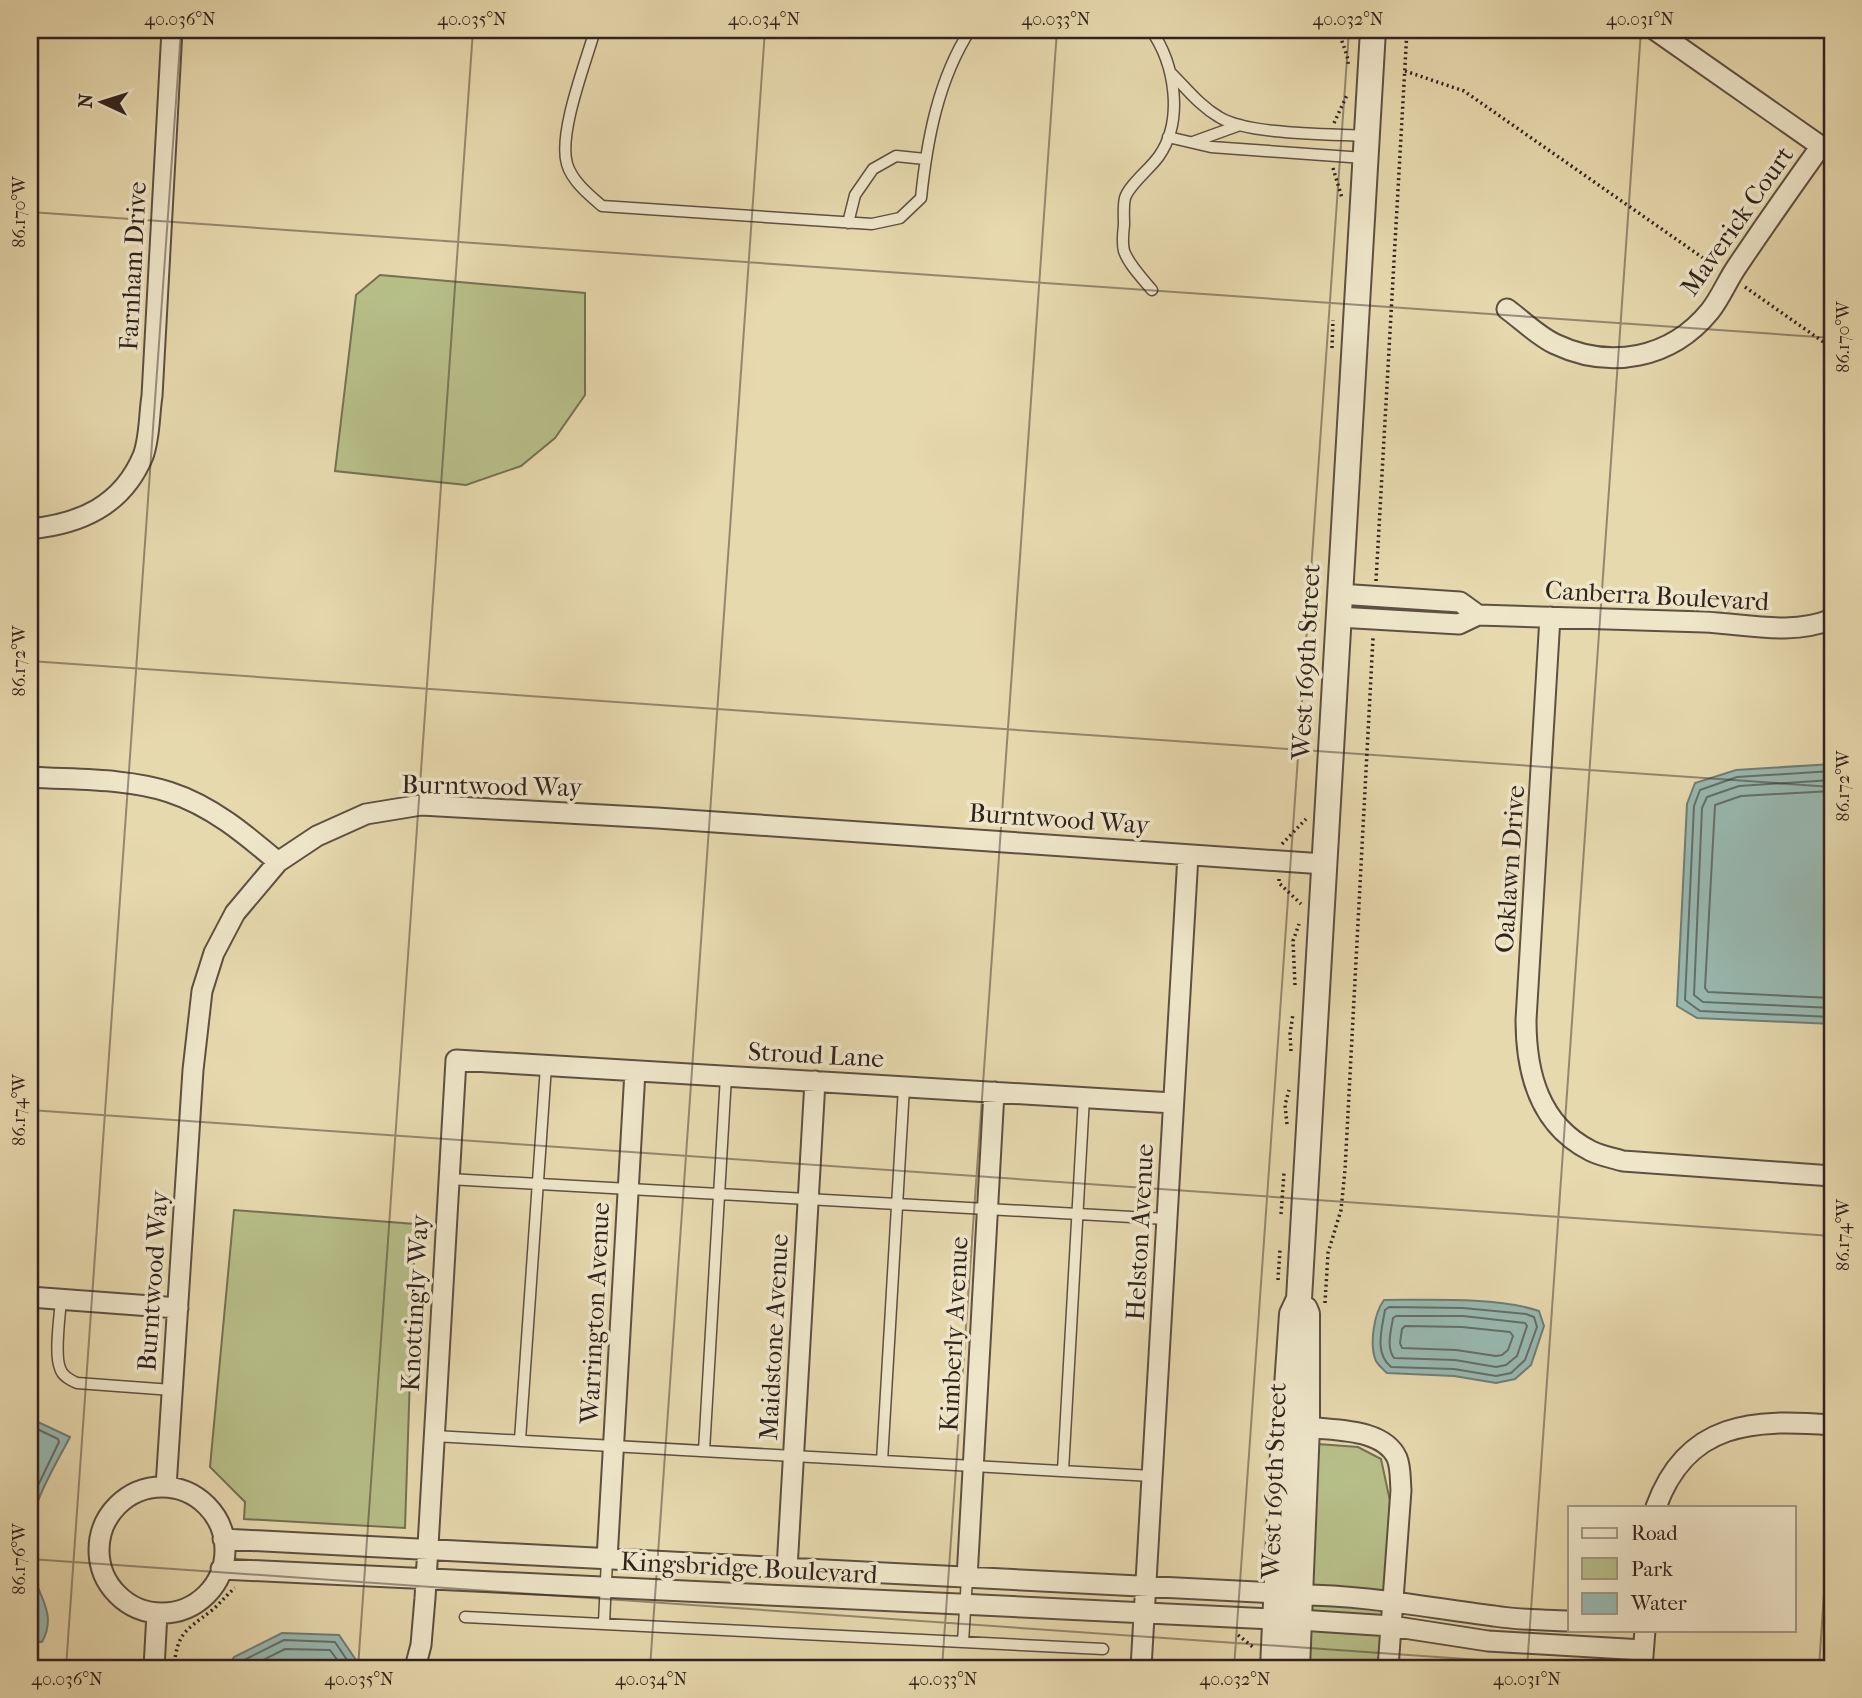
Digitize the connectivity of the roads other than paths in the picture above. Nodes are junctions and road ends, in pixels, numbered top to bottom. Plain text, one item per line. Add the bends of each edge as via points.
1 (172, 30) edge
2 (595, 30) edge
3 (970, 30) edge
4 (1152, 30) edge
5 (1373, 30) edge
6 (1655, 30) edge
7 (1171, 73) junction
8 (1240, 125) junction
9 (1168, 137) junction
10 (1192, 142) junction
11 (1366, 147) junction
12 (1827, 150) edge
13 (925, 159) junction
14 (848, 223) junction
15 (1152, 290) dead end
16 (1507, 309) dead end
17 (30, 529) edge
18 (1339, 606) junction
19 (1550, 617) junction
20 (1832, 619) edge
21 (30, 777) edge
22 (1188, 855) junction
23 (278, 862) junction
24 (1324, 864) junction
25 (456, 1060) joint
26 (546, 1066) junction
27 (635, 1071) junction
28 (726, 1076) junction
29 (815, 1081) junction
30 (904, 1087) junction
31 (994, 1092) junction
32 (1084, 1097) junction
33 (1174, 1102) junction
34 (1832, 1176) edge
35 (449, 1179) junction
36 (538, 1184) junction
37 (628, 1189) junction
38 (719, 1194) junction
39 (809, 1199) junction
40 (898, 1204) junction
41 (987, 1209) junction
42 (1077, 1214) junction
43 (1167, 1219) junction
44 (30, 1297) edge
45 (1299, 1298) junction
46 (61, 1299) junction
47 (178, 1308) junction
48 (172, 1390) junction
49 (1832, 1425) edge
50 (1307, 1427) junction
51 (434, 1436) junction
52 (520, 1440) junction
53 (614, 1446) junction
54 (704, 1451) junction
55 (794, 1456) junction
56 (882, 1461) junction
57 (973, 1466) junction
58 (1063, 1471) junction
59 (1152, 1476) junction
60 (166, 1487) junction
61 (1656, 1506) edge
62 (223, 1539) junction
63 (427, 1550) junction
64 (607, 1559) junction
65 (221, 1569) junction
66 (787, 1569) junction
67 (967, 1578) junction
68 (425, 1579) junction
69 (606, 1587) junction
70 (1146, 1588) junction
71 (1276, 1593) junction
72 (1300, 1595) junction
73 (786, 1596) junction
74 (1393, 1601) junction
75 (965, 1604) junction
76 (157, 1613) junction
77 (1144, 1613) junction
78 (465, 1617) dead end
79 (1274, 1619) junction
80 (1299, 1620) junction
81 (1568, 1621) edge
82 (604, 1623) junction
83 (1391, 1626) junction
84 (1645, 1632) edge
85 (962, 1642) junction
86 (1103, 1649) dead end
87 (1643, 1659) edge
88 (154, 1668) edge
89 (415, 1668) edge
90 (1141, 1668) edge
91 (1273, 1668) edge
92 (1297, 1668) edge
93 (1388, 1668) edge

1 - 17 street, Farnham Drive via 152,396 144,454 117,496 79,519
2 - 14 lane via 565,133 567,164 583,190 602,205
3 - 13 lane via 938,102
4 - 7 lane
5 - 11 street, West 169th Street
6 - 12 street
7 - 8 lane via 1199,104
7 - 9 lane via 1174,89
8 - 10 lane
8 - 11 lane
9 - 10 lane
9 - 15 lane via 1159,156 1126,197 1125,254
10 - 11 lane via 1264,152
11 - 18 street, West 169th Street
12 - 16 street, Maverick Court via 1730,276 1711,310 1667,345 1641,357 1586,355 1553,344
13 - 14 lane via 896,156 873,169 855,195
13 - 14 lane via 921,198 900,218
18 - 19 street, Canberra Boulevard via 1459,624 1478,615
18 - 24 street, West 169th Street
19 - 20 street, Canberra Boulevard via 1781,628
19 - 34 street, Oaklawn Drive via 1526,1050 1540,1101 1567,1135 1592,1151 1623,1161
21 - 23 street via 117,783 170,793 239,829
22 - 23 street, Burntwood Way via 421,805 341,823
22 - 24 street, Burntwood Way
22 - 33 street, Helston Avenue
23 - 47 street, Burntwood Way via 234,913 202,991
24 - 45 street, West 169th Street
25 - 26 street, Stroud Lane
25 - 35 street, Knottingly Way
26 - 27 street, Stroud Lane
26 - 36 lane
27 - 28 street, Stroud Lane
27 - 37 street, Warrington Avenue
28 - 29 street, Stroud Lane
28 - 38 lane
29 - 30 street, Stroud Lane
29 - 39 street, Maidstone Avenue
30 - 31 street, Stroud Lane
30 - 40 lane
31 - 32 street, Stroud Lane
31 - 41 street, Kimberly Avenue
32 - 33 street, Stroud Lane
32 - 42 lane
33 - 43 street, Helston Avenue
35 - 36 lane
35 - 51 street, Knottingly Way
36 - 37 lane
36 - 52 lane
37 - 38 lane
37 - 53 street, Warrington Avenue
38 - 39 lane
38 - 54 lane
39 - 40 lane
39 - 55 street, Maidstone Avenue
40 - 41 lane
40 - 56 lane
41 - 42 lane
41 - 57 street, Kimberly Avenue
42 - 43 lane
42 - 58 lane
43 - 59 street, Helston Avenue
44 - 46 street
45 - 50 street, West 169th Street via 1307,1314
45 - 71 street, West 169th Street via 1292,1314
46 - 47 street
46 - 48 lane via 58,1355 67,1378 77,1383
47 - 48 street, Burntwood Way
48 - 60 street, Burntwood Way
49 - 61 street via 1783,1422 1723,1431 1690,1453 1664,1484
50 - 72 street, West 169th Street
50 - 74 street via 1376,1438 1396,1456 1401,1490
51 - 52 lane
51 - 63 street, Knottingly Way
52 - 53 lane
53 - 54 lane
53 - 64 street, Warrington Avenue
54 - 55 lane
55 - 56 lane
55 - 66 street, Maidstone Avenue
56 - 57 lane
57 - 58 lane
57 - 67 street, Kimberly Avenue
58 - 59 lane
59 - 70 street, Helston Avenue
60 - 62 street via 204,1503
60 - 76 street via 148,1488 117,1505 100,1537 99,1555 111,1588 140,1609
62 - 63 street, Kingsbridge Boulevard
62 - 65 street
63 - 64 street, Kingsbridge Boulevard
63 - 68 street, Knottingly Way
64 - 66 street, Kingsbridge Boulevard
64 - 69 lane
65 - 68 street, Kingsbridge Boulevard
65 - 76 street via 209,1591 190,1606
66 - 67 street, Kingsbridge Boulevard
66 - 73 lane, Maidstone Avenue
67 - 70 street, Kingsbridge Boulevard
67 - 75 lane
68 - 69 street, Kingsbridge Boulevard
68 - 89 street, Knottingly Way
69 - 73 street, Kingsbridge Boulevard
69 - 82 lane
70 - 71 street, Kingsbridge Boulevard
70 - 77 street, Helston Avenue
71 - 72 lane
71 - 79 street, West 169th Street
72 - 74 street
72 - 80 street, West 169th Street
73 - 75 street, Kingsbridge Boulevard
74 - 81 street via 1497,1617
74 - 83 street
75 - 77 street, Kingsbridge Boulevard
75 - 85 lane
76 - 88 street
77 - 79 street, Kingsbridge Boulevard
77 - 90 street, Helston Avenue
78 - 82 lane
79 - 80 lane
79 - 91 street, West 169th Street
80 - 83 street
80 - 92 street, West 169th Street
82 - 85 lane
83 - 87 street
83 - 93 street
84 - 87 street
85 - 86 lane

